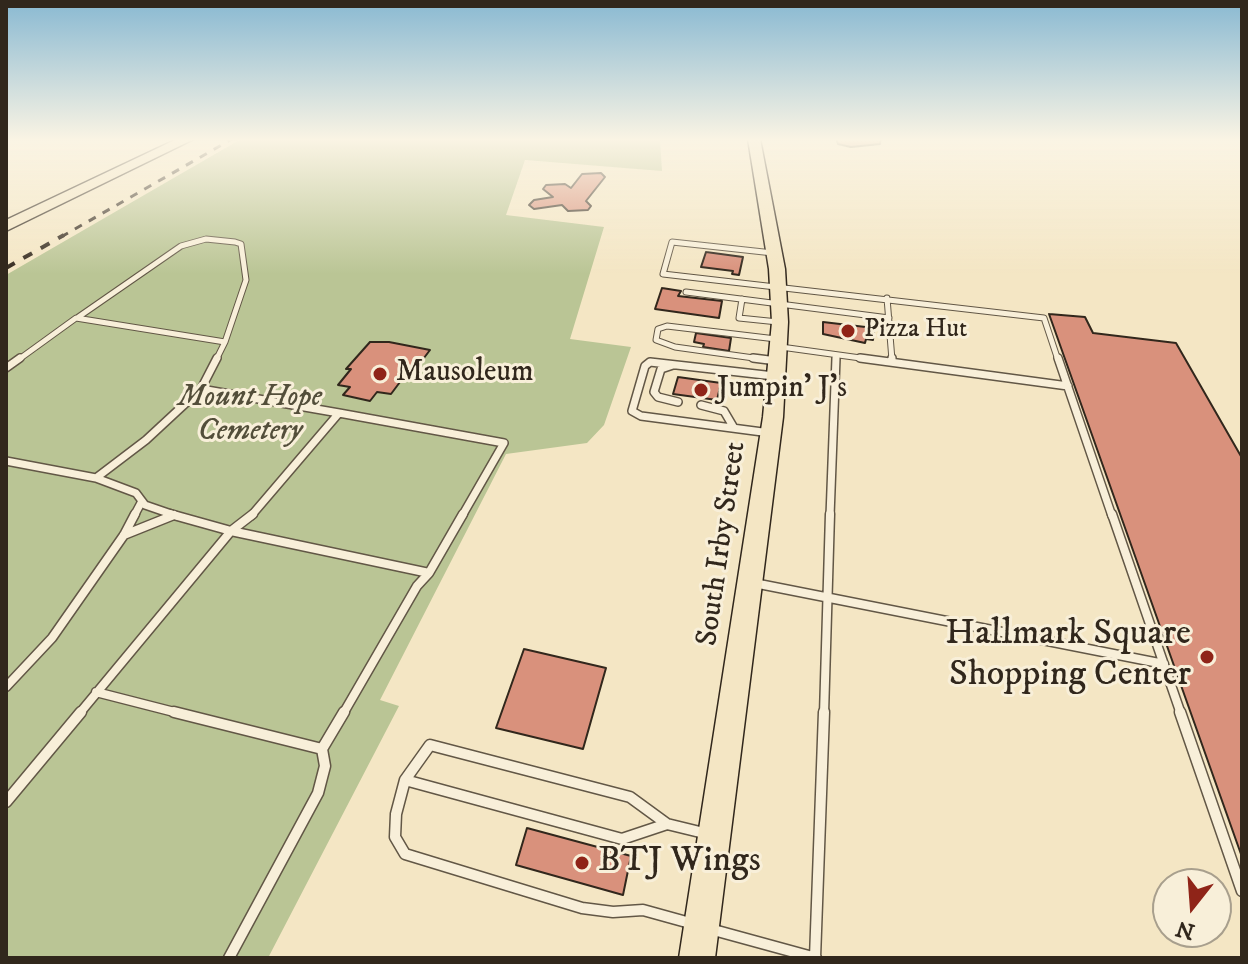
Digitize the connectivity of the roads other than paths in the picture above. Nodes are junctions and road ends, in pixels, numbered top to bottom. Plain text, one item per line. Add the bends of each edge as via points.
1 (93, 184) edge
2 (762, 184) edge
3 (6, 226) edge
4 (774, 253) junction
5 (686, 292) dead end
6 (887, 298) junction
7 (742, 299) junction
8 (76, 318) junction
9 (889, 318) junction
10 (778, 334) junction
11 (225, 342) junction
12 (836, 355) junction
13 (892, 362) junction
14 (683, 364) junction
15 (6, 368) edge
16 (1068, 386) junction
17 (201, 389) junction
18 (678, 402) dead end
19 (701, 405) dead end
20 (339, 413) junction
21 (734, 428) junction
22 (771, 433) junction
23 (6, 461) edge
24 (96, 478) junction
25 (142, 501) junction
26 (174, 515) junction
27 (231, 531) junction
28 (124, 535) junction
29 (429, 573) junction
30 (750, 582) junction
31 (828, 598) junction
32 (1164, 664) junction
33 (6, 687) edge
34 (96, 692) junction
35 (322, 749) junction
36 (405, 780) junction
37 (6, 802) edge
38 (667, 824) junction
39 (714, 835) junction
40 (1242, 891) edge
41 (702, 926) junction
42 (229, 958) edge
43 (697, 958) edge
44 (816, 958) edge

1 - 3 highway
2 - 4 main road, South Irby Street
4 - 10 main road, South Irby Street
4 - 10 lane via 672,242 663,274
5 - 7 lane
6 - 9 lane
6 - 10 lane
6 - 16 lane via 1044,318
7 - 10 lane
7 - 10 lane via 739,318
8 - 11 lane
8 - 11 lane via 181,246 206,239 235,242 241,244 246,280
8 - 15 lane
9 - 10 lane
9 - 13 lane
10 - 10 lane via 667,326 658,329 656,340 675,347
10 - 12 lane
10 - 14 lane
10 - 22 main road, South Irby Street
11 - 17 lane
12 - 13 lane
12 - 31 lane
13 - 16 lane
14 - 18 lane via 661,369 654,392
14 - 21 lane via 655,361 645,366 632,411
16 - 32 lane
17 - 20 lane
17 - 24 lane
19 - 21 lane via 724,411
20 - 27 lane via 250,517
20 - 29 lane via 504,443
21 - 22 lane
22 - 30 main road, South Irby Street
23 - 24 lane
24 - 25 lane via 136,493
25 - 26 lane
25 - 28 lane
26 - 27 lane
26 - 28 lane
27 - 29 lane
27 - 34 lane
28 - 33 lane via 52,638
29 - 35 lane
30 - 31 lane
30 - 39 main road, South Irby Street
31 - 32 lane
31 - 44 lane
32 - 40 lane
34 - 35 lane
34 - 37 lane
35 - 42 lane via 325,766 318,793
36 - 38 lane via 622,839
36 - 38 lane via 430,745 630,797
36 - 41 lane via 395,837 405,854 582,908 643,910
38 - 39 lane
39 - 41 main road, South Irby Street
41 - 43 main road, South Irby Street
41 - 44 lane

